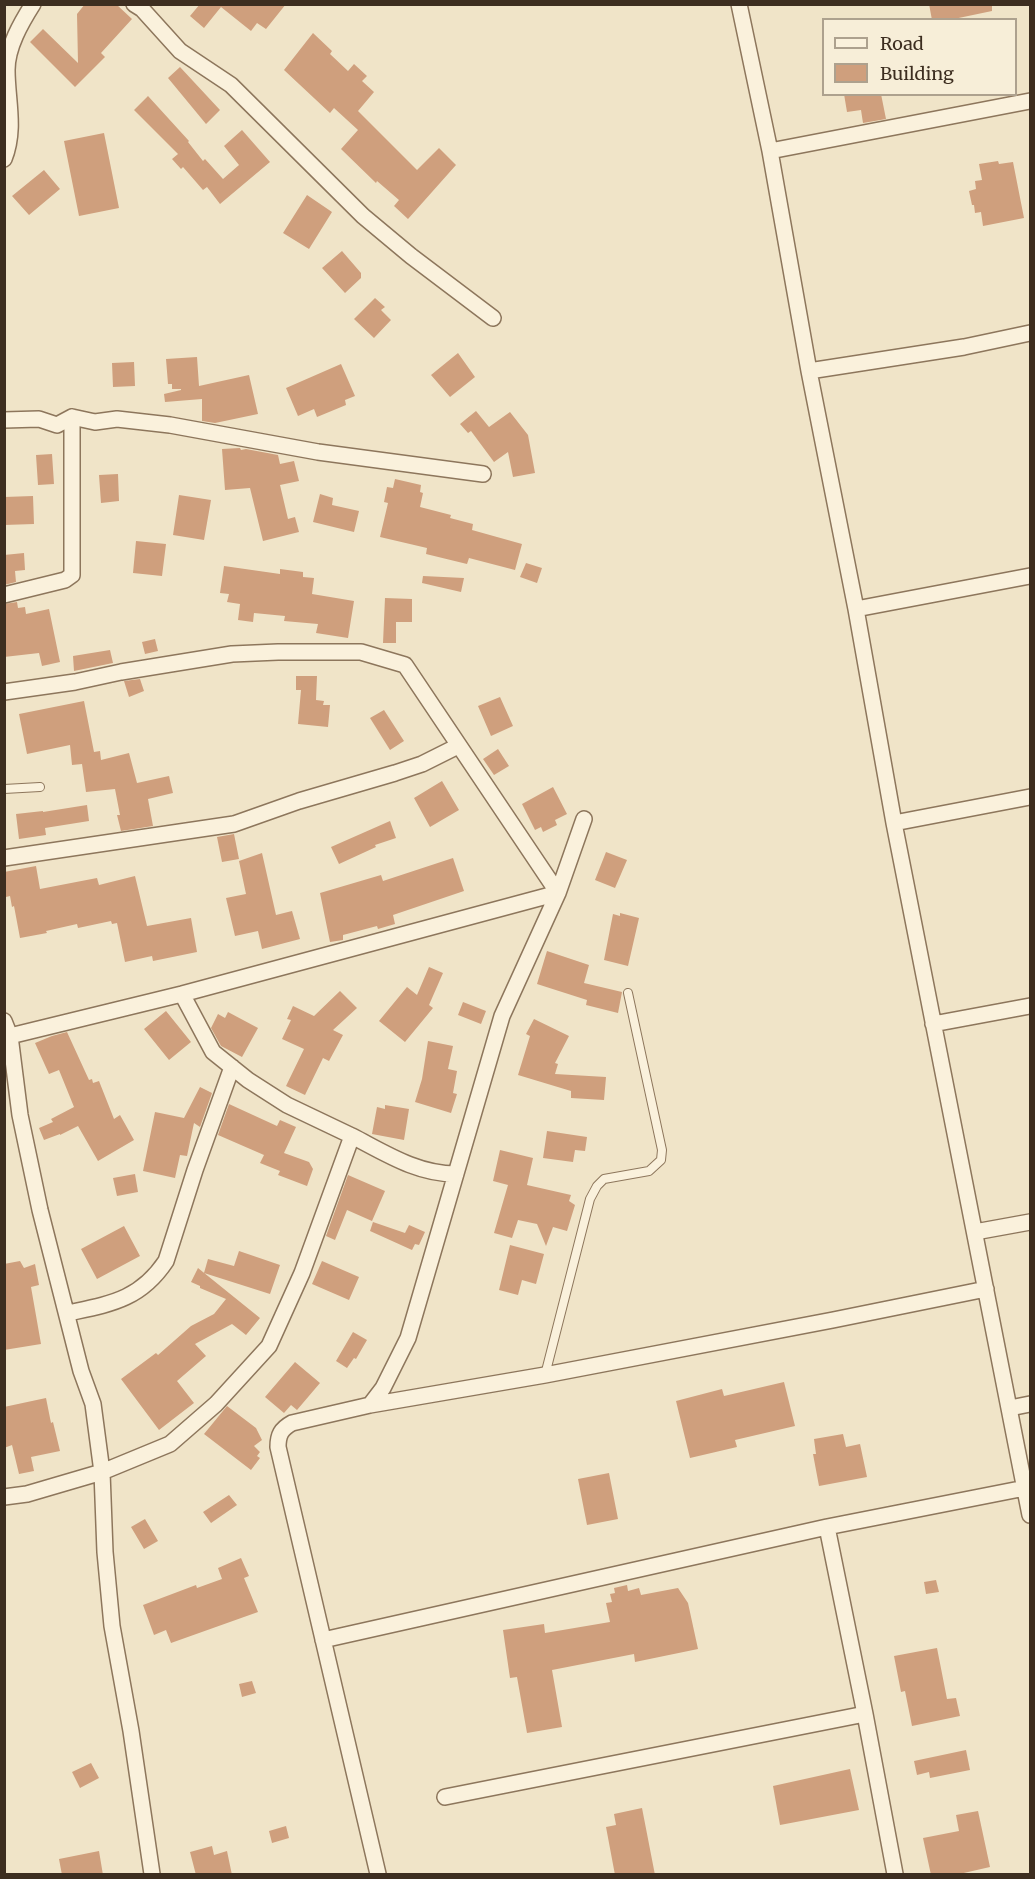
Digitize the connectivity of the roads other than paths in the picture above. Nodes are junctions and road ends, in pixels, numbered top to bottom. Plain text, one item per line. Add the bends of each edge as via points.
1 (33, 4) edge
2 (134, 4) edge
3 (739, 4) edge
4 (1030, 101) edge
5 (770, 151) junction
6 (4, 159) edge
7 (492, 318) dead end
8 (1030, 333) edge
9 (809, 371) junction
10 (72, 417) junction
11 (4, 420) edge
12 (483, 474) dead end
13 (1030, 576) edge
14 (4, 595) edge
15 (856, 609) junction
16 (4, 692) edge
17 (458, 746) junction
18 (40, 787) dead end
19 (4, 789) edge
20 (1030, 797) edge
21 (584, 819) dead end
22 (894, 823) junction
23 (4, 858) edge
24 (558, 893) junction
25 (628, 993) dead end
26 (182, 994) junction
27 (1030, 1006) edge
28 (4, 1020) edge
29 (933, 1024) junction
30 (10, 1036) junction
31 (232, 1067) junction
32 (352, 1136) junction
33 (456, 1174) junction
34 (1030, 1222) edge
35 (975, 1233) junction
36 (986, 1288) junction
37 (68, 1313) junction
38 (545, 1375) junction
39 (1030, 1404) edge
40 (370, 1405) junction
41 (1010, 1408) junction
42 (102, 1472) junction
43 (1025, 1488) junction
44 (4, 1497) edge
45 (1030, 1515) edge
46 (827, 1527) junction
47 (323, 1640) junction
48 (865, 1714) junction
49 (444, 1797) dead end
50 (153, 1875) edge
51 (378, 1875) edge
52 (895, 1875) edge

1 - 6 street via 13,41 7,68 12,122
2 - 7 street via 180,51 231,85 363,216
3 - 5 street
4 - 5 street
5 - 9 street
8 - 9 street
9 - 15 street
10 - 11 street via 57,425 39,418
10 - 12 street via 95,422 117,419 170,425 318,452
10 - 14 street via 72,575
13 - 15 street
15 - 22 street
16 - 17 street via 232,654 361,652 405,665
17 - 23 street via 422,764 234,824
17 - 24 street
18 - 19 lane
20 - 22 street
21 - 24 street
22 - 29 street
24 - 26 street
24 - 33 street via 502,1016
25 - 38 lane via 661,1160 648,1171 604,1179 597,1186 590,1199
26 - 30 street
26 - 31 street via 213,1052
27 - 29 street
28 - 30 street
29 - 35 street
30 - 37 street via 20,1115
31 - 32 street via 287,1105
31 - 37 street via 166,1261 130,1296
32 - 33 street via 416,1168
32 - 42 street via 302,1274 269,1346 216,1404 170,1444
33 - 40 street via 408,1338
34 - 35 street
35 - 36 street
36 - 38 street
36 - 41 street
37 - 42 street via 93,1404
38 - 40 street
39 - 41 street
40 - 47 street via 292,1423 283,1428 278,1438
41 - 43 street
42 - 44 street
42 - 50 street via 112,1626
43 - 45 street
43 - 46 street
46 - 47 street
46 - 48 street
47 - 51 street
48 - 49 street
48 - 52 street

